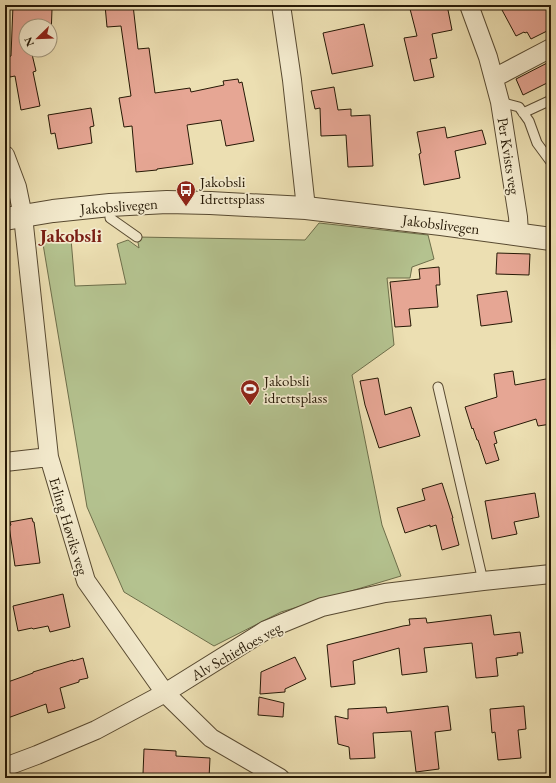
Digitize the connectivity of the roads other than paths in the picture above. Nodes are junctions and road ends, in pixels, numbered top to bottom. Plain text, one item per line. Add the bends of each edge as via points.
1 (281, 5) edge
2 (469, 5) edge
3 (551, 48) edge
4 (494, 78) junction
5 (551, 100) edge
6 (500, 102) junction
7 (523, 113) junction
8 (5, 156) edge
9 (551, 162) edge
10 (110, 205) junction
11 (306, 208) junction
12 (14, 217) edge
13 (519, 234) junction
14 (137, 237) dead end
15 (551, 239) edge
16 (438, 387) dead end
17 (49, 457) junction
18 (5, 462) edge
19 (551, 574) edge
20 (483, 581) junction
21 (164, 693) junction
22 (5, 767) edge
23 (280, 778) edge

1 - 11 street
2 - 4 street, Per Kvists veg
3 - 4 street
4 - 6 street, Per Kvists veg
5 - 7 lane
6 - 7 lane via 519,107
6 - 13 street, Per Kvists veg
7 - 9 lane via 529,121 537,143
8 - 12 street, Erling Høviks veg via 16,187
10 - 11 street, Jakobslivegen via 167,202
10 - 12 street, Jakobslivegen
10 - 14 lane via 110,218
11 - 13 street, Jakobslivegen
12 - 17 street, Erling Høviks veg
13 - 15 street, Jakobslivegen
16 - 20 lane
17 - 18 street
17 - 21 street, Erling Høviks veg via 86,581
19 - 20 street, Alv Schiefloes veg
20 - 21 street, Alv Schiefloes veg via 385,593 322,607 266,630
21 - 22 street, Alv Schiefloes veg via 96,730
21 - 23 street, Erling Høviks veg via 211,738

